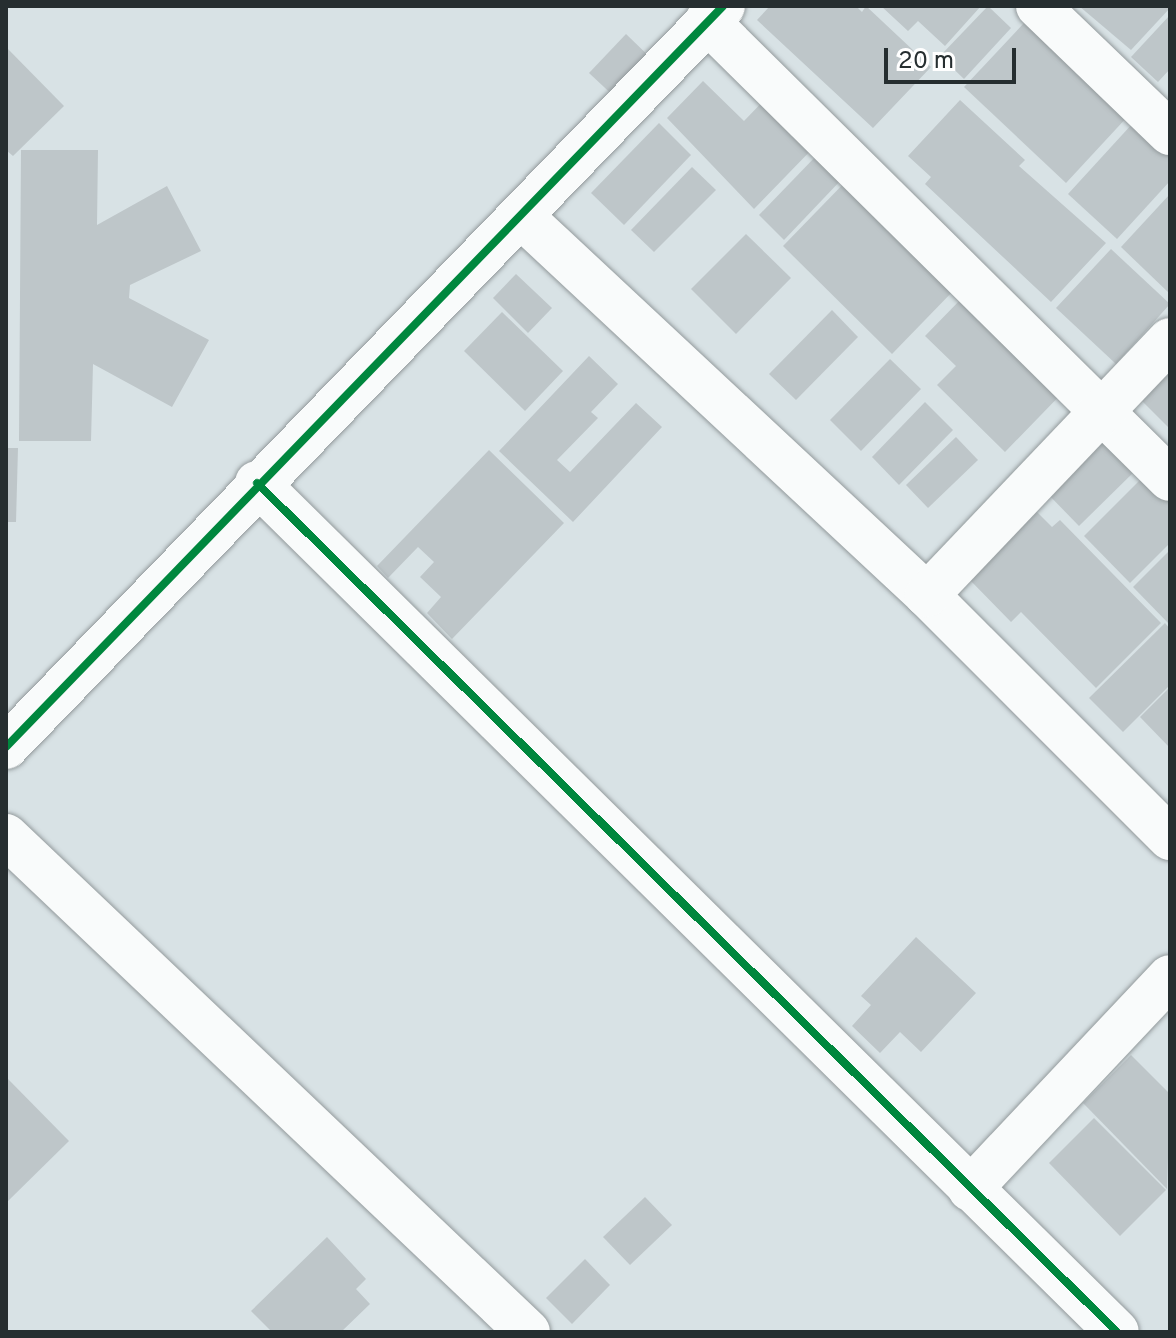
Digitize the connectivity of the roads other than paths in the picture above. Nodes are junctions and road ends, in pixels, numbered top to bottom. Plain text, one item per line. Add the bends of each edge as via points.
1 (1038, 6) edge
2 (715, 14) edge
3 (1170, 133) edge
4 (523, 218) junction
5 (1170, 340) edge
6 (1096, 411) junction
7 (1170, 479) edge
8 (257, 483) junction
9 (927, 595) junction
10 (6, 747) edge
11 (6, 836) edge
12 (1170, 838) edge
13 (1170, 977) edge
14 (970, 1189) junction
15 (528, 1332) edge
16 (1117, 1332) edge

1 - 3 street
2 - 4 street
2 - 6 street
4 - 8 street
4 - 9 street
5 - 6 street
6 - 7 street
6 - 9 street
8 - 10 street
8 - 14 street
9 - 12 street
11 - 15 street
13 - 14 street
14 - 16 street

